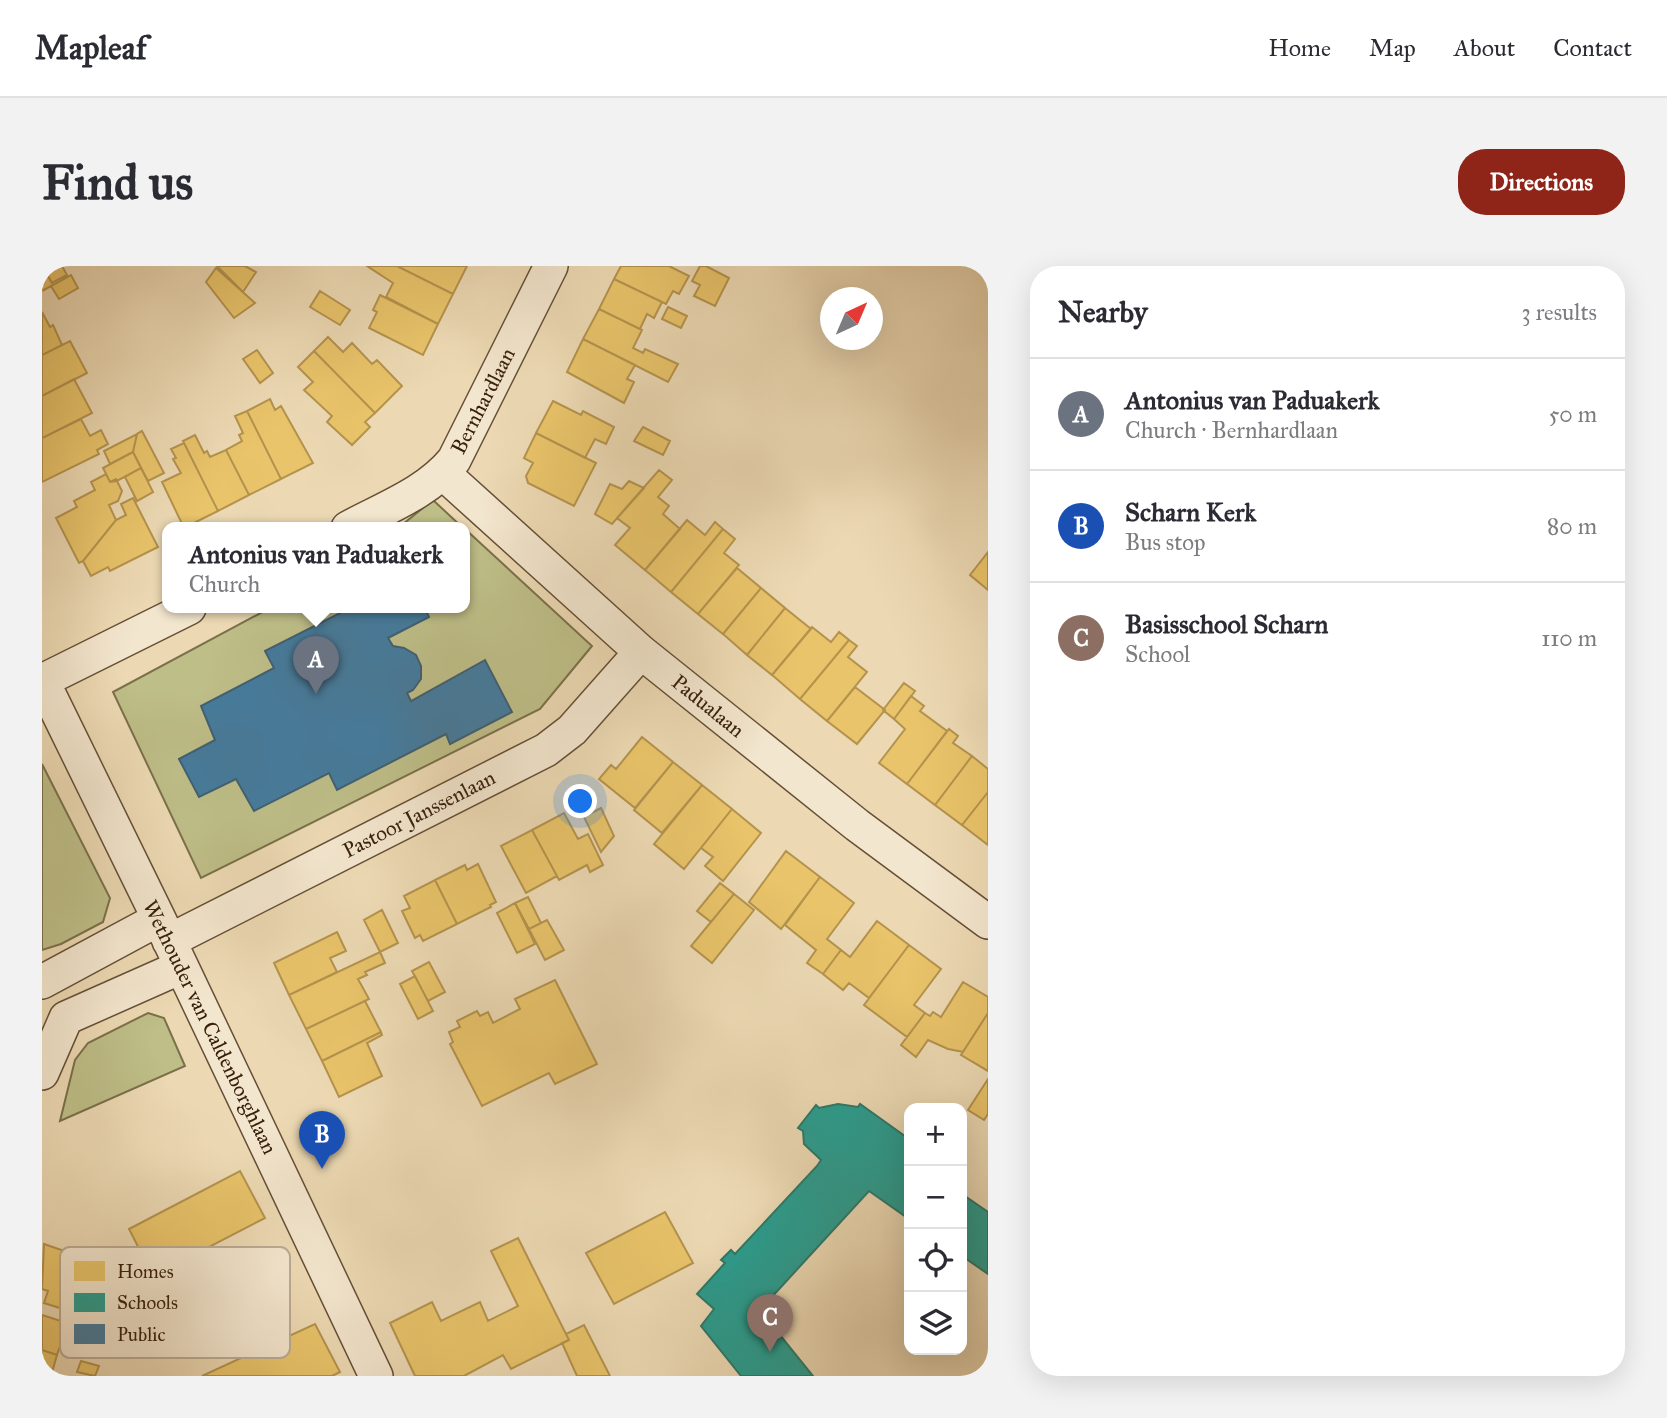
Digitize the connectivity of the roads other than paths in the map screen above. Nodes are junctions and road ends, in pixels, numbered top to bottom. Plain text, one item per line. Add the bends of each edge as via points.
1 (551, 266) edge
2 (443, 473) junction
3 (359, 522) edge
4 (181, 613) edge
5 (641, 652) junction
6 (45, 695) edge
7 (988, 922) edge
8 (170, 943) junction
9 (42, 982) edge
10 (54, 1012) edge
11 (42, 1073) edge
12 (376, 1376) edge

1 - 2 street, Bernhardlaan
2 - 3 street, Bernhardlaan
2 - 5 street, Padualaan
4 - 6 street
5 - 7 street, Padualaan via 857,825
5 - 8 street, Pastoor Janssenlaan via 572,730 546,750
6 - 8 street, Wethouder van Caldenborghlaan
8 - 9 street
8 - 10 street
8 - 12 street, Wethouder van Caldenborghlaan
10 - 11 street

